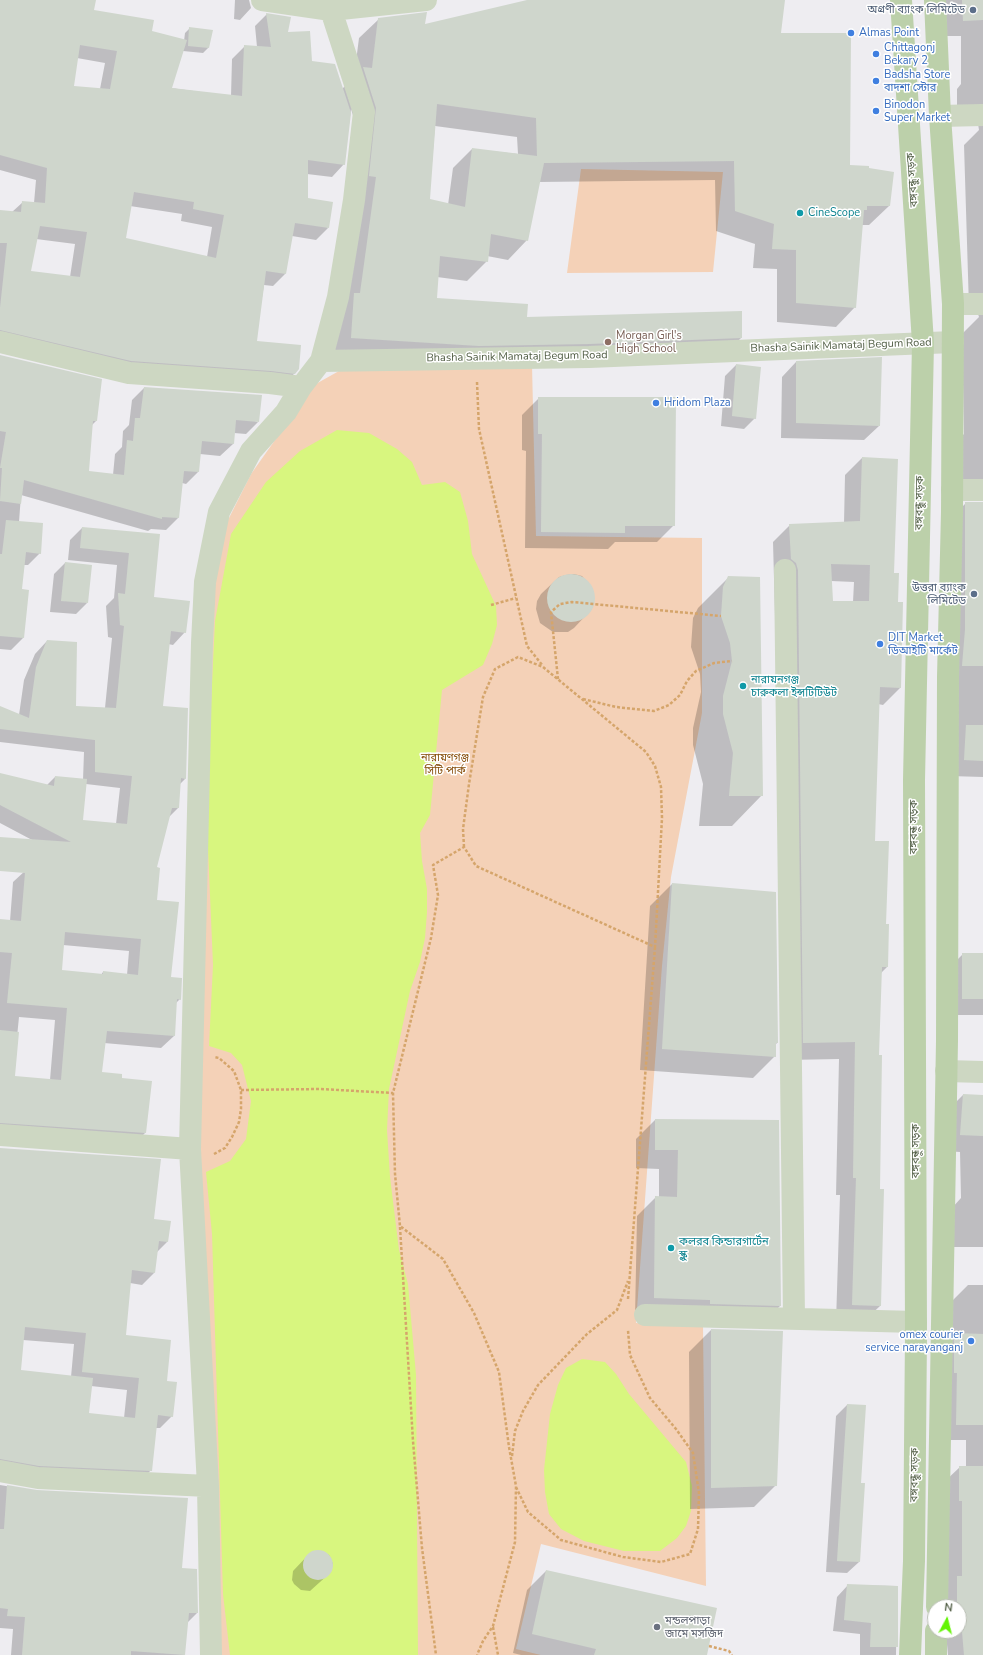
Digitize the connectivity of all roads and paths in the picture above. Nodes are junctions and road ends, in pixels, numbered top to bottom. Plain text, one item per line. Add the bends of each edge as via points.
1 (262, 0) edge
2 (426, 0) edge
3 (901, 0) edge
4 (935, 0) edge
5 (330, 5) edge
6 (983, 115) edge
7 (940, 116) junction
8 (953, 304) junction
9 (983, 304) edge
10 (0, 342) edge
11 (953, 342) junction
12 (923, 343) junction
13 (476, 358) junction
14 (321, 361) junction
15 (301, 387) junction
16 (952, 490) junction
17 (983, 490) edge
18 (786, 570) dead end
19 (516, 598) junction
20 (491, 604) dead end
21 (721, 616) dead end
22 (732, 661) dead end
23 (543, 667) junction
24 (558, 679) junction
25 (582, 699) junction
26 (464, 847) junction
27 (192, 1053) junction
28 (946, 1071) junction
29 (983, 1072) edge
30 (241, 1090) junction
31 (393, 1093) junction
32 (0, 1135) edge
33 (190, 1156) junction
34 (400, 1226) junction
35 (630, 1277) dead end
36 (645, 1314) dead end
37 (794, 1318) junction
38 (916, 1322) junction
39 (511, 1459) junction
40 (0, 1471) edge
41 (208, 1486) junction
42 (937, 1599) edge
43 (493, 1626) junction
44 (936, 1639) edge
45 (709, 1646) dead end
46 (211, 1655) edge
47 (436, 1655) edge
48 (476, 1655) edge
49 (498, 1655) edge
50 (732, 1655) edge
51 (910, 1655) edge
52 (936, 1655) edge

1 - 5 street
2 - 5 street
3 - 12 main road, বঙ্গবন্ধু সড়ক
4 - 7 main road
5 - 14 street via 364,112 354,200 338,297
6 - 7 street
7 - 8 main road
8 - 9 street
8 - 11 main road
10 - 15 street via 129,373
11 - 12 street, Bhasha Sainik Mamataj Begum Road
11 - 16 main road
12 - 13 street, Bhasha Sainik Mamataj Begum Road via 589,357
12 - 38 main road, বঙ্গবন্ধু সড়ক via 914,780
13 - 14 street, Bhasha Sainik Mamataj Begum Road
13 - 19 path via 479,429
14 - 15 street
15 - 27 street via 286,412 251,451 219,512 204,582
16 - 17 street
16 - 28 main road via 948,677
18 - 37 street
19 - 20 path
19 - 23 path via 527,646
21 - 24 path via 595,603 560,604 551,612
22 - 25 path via 714,663 696,671 687,681 680,696 669,705 654,710 616,707
23 - 24 path
23 - 26 path via 518,657 495,669 483,697 463,828
24 - 25 path
25 - 26 path via 646,752 655,766 661,787 662,818 655,947 476,866
26 - 31 path via 434,865 438,895 431,938
27 - 30 path via 219,1058 234,1071
27 - 33 street
28 - 29 street
28 - 42 main road
30 - 31 path via 320,1089
30 - 33 path via 239,1122 225,1148 211,1156
31 - 34 path via 395,1174
32 - 33 street
33 - 41 street
34 - 39 path via 442,1259 474,1313 499,1372
34 - 47 path via 413,1441 422,1548
35 - 39 path via 618,1310 586,1334 538,1385 515,1431
36 - 37 street
37 - 38 street
38 - 51 main road, বঙ্গবন্ধু সড়ক via 914,1561
39 - 43 path via 516,1486 515,1542
40 - 41 street via 38,1478
41 - 46 street
43 - 48 path
43 - 49 path
44 - 52 main road
45 - 50 path via 729,1651

